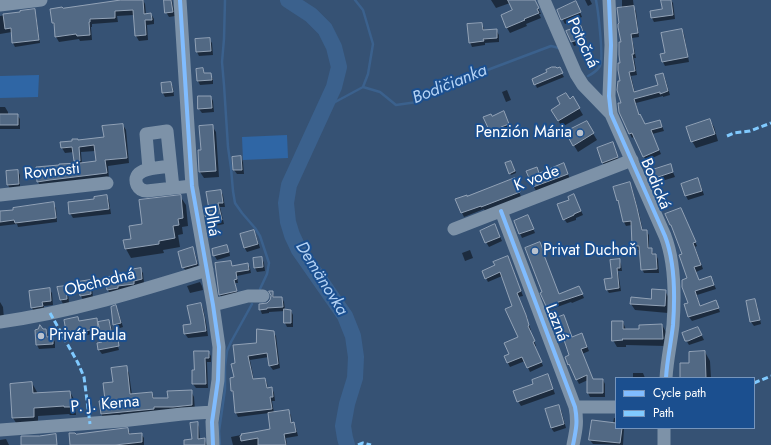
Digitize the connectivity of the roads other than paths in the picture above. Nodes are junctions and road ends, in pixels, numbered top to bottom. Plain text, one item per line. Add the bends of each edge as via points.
1 (41, 0) edge
2 (180, 0) edge
3 (544, 0) edge
4 (609, 0) edge
5 (7, 3) edge
6 (609, 79) junction
7 (589, 91) junction
8 (611, 114) junction
9 (632, 160) junction
10 (170, 166) junction
11 (149, 169) junction
12 (107, 183) dead end
13 (192, 186) junction
14 (173, 188) junction
15 (0, 195) edge
16 (501, 211) junction
17 (454, 229) dead end
18 (207, 270) junction
19 (263, 296) dead end
20 (214, 305) junction
21 (0, 322) edge
22 (666, 377) edge
23 (575, 407) junction
24 (615, 407) edge
25 (213, 412) junction
26 (664, 429) edge
27 (0, 430) edge
28 (213, 445) edge
29 (573, 445) edge
30 (664, 445) edge

1 - 5 street
2 - 13 street, Dlhá
3 - 7 street, Potočná via 576,74
4 - 6 street, Bodická
6 - 7 street
6 - 8 street, Bodická
7 - 8 street, Potočná
8 - 9 street, Bodická
9 - 16 street, K vode
9 - 22 street, Bodická via 669,248 675,299
10 - 11 street
10 - 11 street via 167,131 146,134
10 - 14 street
11 - 14 street via 137,175 136,182 140,189 147,191
12 - 15 street, Rovnosti
13 - 14 street
13 - 18 street, Dlhá
16 - 17 street, K vode
16 - 23 street, Lazná
18 - 20 street, Dlhá
18 - 21 street, Obchodná via 114,298
19 - 20 street via 248,296
20 - 25 street, Dlhá via 219,352
23 - 24 street
23 - 29 street, Lazná via 577,424
25 - 27 street, P. J. Kerna
25 - 28 street, Dlhá
26 - 30 street

